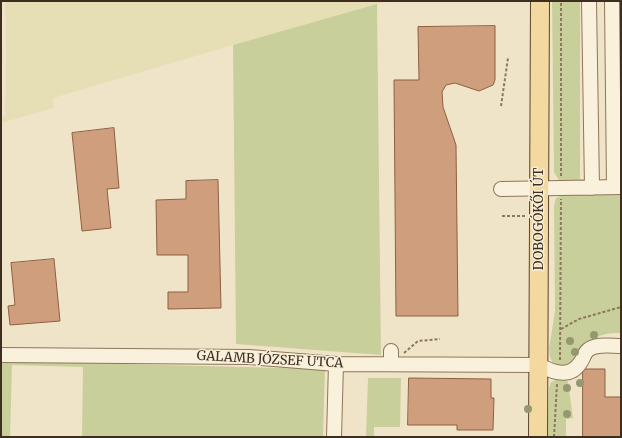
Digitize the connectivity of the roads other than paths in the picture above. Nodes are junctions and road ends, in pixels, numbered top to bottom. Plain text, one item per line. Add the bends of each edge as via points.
1 (540, 1) edge
2 (589, 1) edge
3 (612, 1) edge
4 (617, 187) edge
5 (538, 188) junction
6 (592, 188) junction
7 (501, 189) dead end
8 (621, 346) edge
9 (1, 355) edge
10 (336, 364) junction
11 (539, 365) junction
12 (334, 437) edge
13 (538, 437) edge

1 - 5 main road, DOBOGÓKŐI ÚT
2 - 6 street
3 - 4 street
4 - 6 street
5 - 6 street
5 - 7 street
5 - 11 main road, DOBOGÓKŐI ÚT
8 - 11 street via 595,346 587,350 577,368 570,372 551,372
9 - 10 street, GALAMB JÓZSEF UTCA via 249,357
10 - 11 street, GALAMB JÓZSEF UTCA via 391,357
10 - 12 street
11 - 13 main road, DOBOGÓKŐI ÚT

